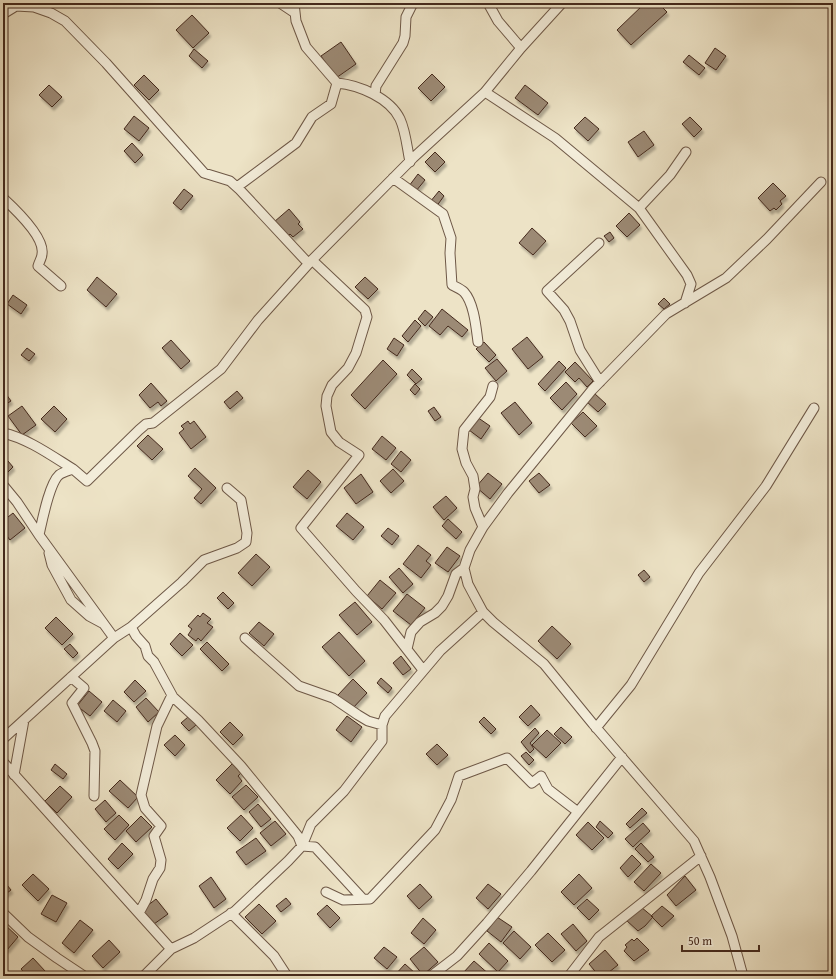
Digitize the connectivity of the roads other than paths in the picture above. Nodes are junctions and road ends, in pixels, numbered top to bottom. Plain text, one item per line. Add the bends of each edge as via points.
1 (280, 3) edge
2 (294, 3) edge
3 (413, 3) edge
4 (488, 3) edge
5 (562, 3) edge
6 (17, 5) edge
7 (295, 13) junction
8 (3, 14) edge
9 (521, 48) junction
10 (337, 83) junction
11 (485, 92) junction
12 (375, 95) junction
13 (686, 152) dead end
14 (410, 162) junction
15 (393, 178) junction
16 (821, 182) dead end
17 (237, 187) junction
18 (3, 198) edge
19 (639, 208) junction
20 (599, 243) dead end
21 (310, 262) junction
22 (61, 286) dead end
23 (685, 303) junction
24 (478, 342) dead end
25 (600, 382) junction
26 (493, 386) dead end
27 (814, 408) dead end
28 (3, 433) edge
29 (73, 469) junction
30 (3, 485) edge
31 (227, 488) dead end
32 (483, 527) junction
33 (39, 535) junction
34 (464, 568) junction
35 (483, 612) junction
36 (131, 627) junction
37 (114, 638) junction
38 (245, 638) dead end
39 (407, 650) junction
40 (423, 670) junction
41 (71, 677) junction
42 (172, 695) junction
43 (24, 720) junction
44 (382, 725) junction
45 (596, 728) junction
46 (3, 739) edge
47 (622, 757) junction
48 (3, 762) edge
49 (14, 775) junction
50 (94, 796) dead end
51 (578, 812) junction
52 (302, 846) junction
53 (701, 856) junction
54 (326, 892) dead end
55 (362, 898) junction
56 (3, 913) edge
57 (138, 913) junction
58 (231, 913) junction
59 (171, 950) junction
60 (84, 976) edge
61 (144, 976) edge
62 (287, 976) edge
63 (431, 976) edge
64 (569, 976) edge
65 (743, 976) edge

1 - 7 street
2 - 7 street
3 - 12 street via 406,17 403,43 376,86
4 - 9 street via 498,21
5 - 9 street
6 - 8 street
6 - 17 street via 34,7 65,21 204,173
7 - 10 street via 306,47
9 - 11 street
10 - 12 street via 351,84
10 - 17 street via 331,104 312,117 296,143
11 - 14 street
11 - 19 street via 555,138
12 - 14 street via 390,105 400,118
13 - 19 street via 670,175
14 - 15 street
15 - 21 street
15 - 24 street via 443,214 451,238 452,285 463,292 469,301 476,320
16 - 23 street via 726,278
17 - 21 street
18 - 22 street via 41,242 42,254 38,266
19 - 23 street via 687,275 691,284
20 - 25 street via 547,291 564,310 580,350
21 - 29 street via 258,320 221,369 153,423 146,424 88,481
21 - 39 street via 365,310 367,317 356,353 348,368 332,385 326,406 331,432 339,442 359,455 301,528 384,620
23 - 25 street via 666,314
25 - 32 street via 547,444
26 - 32 street via 490,397 464,430 462,449 473,476 475,508
27 - 45 street via 766,486 699,573 631,685
28 - 29 street via 40,449
29 - 33 street via 57,476 53,483
30 - 33 street
31 - 36 street via 241,500 247,533 246,542 238,548 204,560
32 - 34 street via 470,550
33 - 37 street
34 - 35 street via 468,584
34 - 39 street via 456,574 442,606 411,632
35 - 40 street via 452,639
35 - 45 street via 544,664
36 - 37 street
36 - 42 street via 145,646 148,656
37 - 41 street
38 - 44 street via 299,686 333,698 368,721
39 - 40 street
40 - 44 street via 385,716
41 - 43 street
41 - 50 street via 84,688 72,703 95,751
42 - 52 street via 241,766 298,836
42 - 57 street via 157,726 141,795 145,808 161,826 154,836 161,860 160,868
43 - 46 street
43 - 49 street
44 - 52 street via 382,741 344,790 311,824
45 - 47 street
47 - 51 street
47 - 53 street via 694,841
48 - 49 street
49 - 57 street
51 - 55 street via 548,789 541,776 532,783 507,758 459,776 451,800 435,830 370,899
51 - 63 street via 487,923 457,956
52 - 55 street via 315,847
52 - 58 street
53 - 64 street via 599,937
53 - 65 street via 732,936
54 - 55 street via 343,900
56 - 60 street via 28,937
57 - 59 street
58 - 59 street
58 - 62 street via 274,956
59 - 61 street

